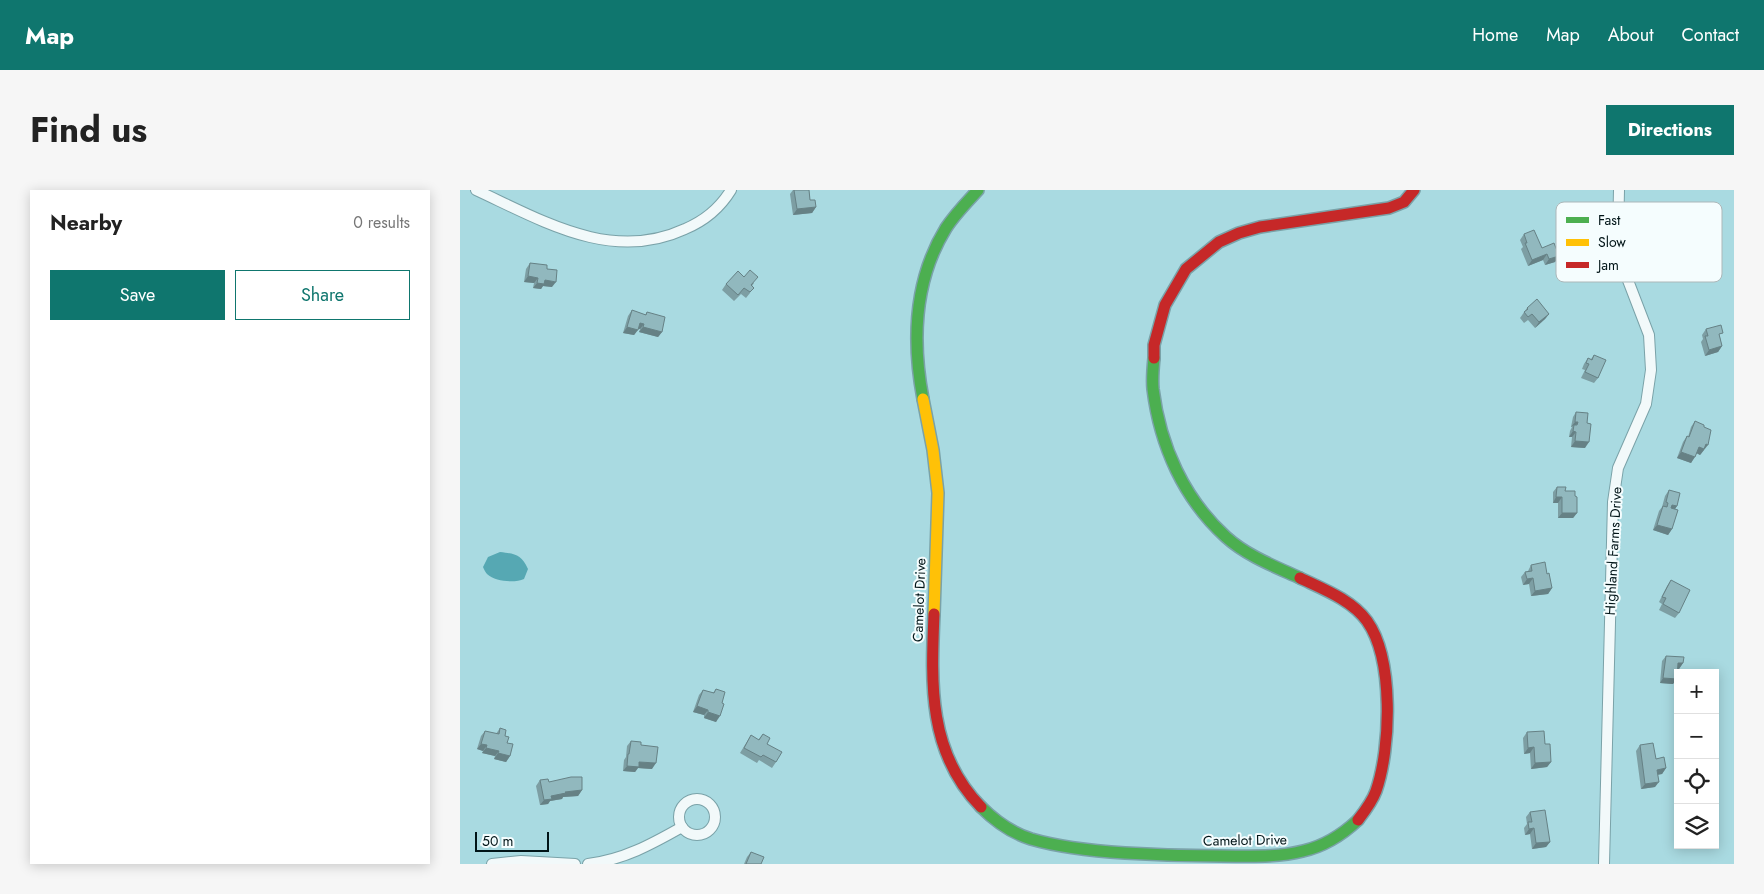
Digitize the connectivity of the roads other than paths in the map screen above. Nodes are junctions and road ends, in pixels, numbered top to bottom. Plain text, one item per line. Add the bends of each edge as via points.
1 (476, 190) edge
2 (731, 190) edge
3 (978, 190) edge
4 (1414, 190) edge
5 (1629, 282) edge
6 (682, 827) dead end
7 (492, 864) edge
8 (574, 864) edge
9 (588, 864) edge
10 (1604, 864) edge

1 - 2 street via 578,234 624,243 662,239 690,227 724,202
3 - 4 street, Camelot Drive via 944,232 933,253 922,286 917,320 916,355 938,492 932,700 938,734 951,767 970,796 995,820 1014,832 1068,847 1183,856 1288,855 1310,850 1351,828 1366,810 1376,790 1385,756 1387,676 1382,654 1368,622 1351,605 1229,540 1203,516 1183,488 1168,457 1158,424 1153,390 1153,355 1159,320 1173,288 1194,260 1221,240 1254,229 1389,208 1411,198
5 - 10 street, Highland Farms Drive via 1649,335 1651,370 1646,404 1618,468 1613,502
6 - 9 street via 636,852
7 - 8 street via 521,861

